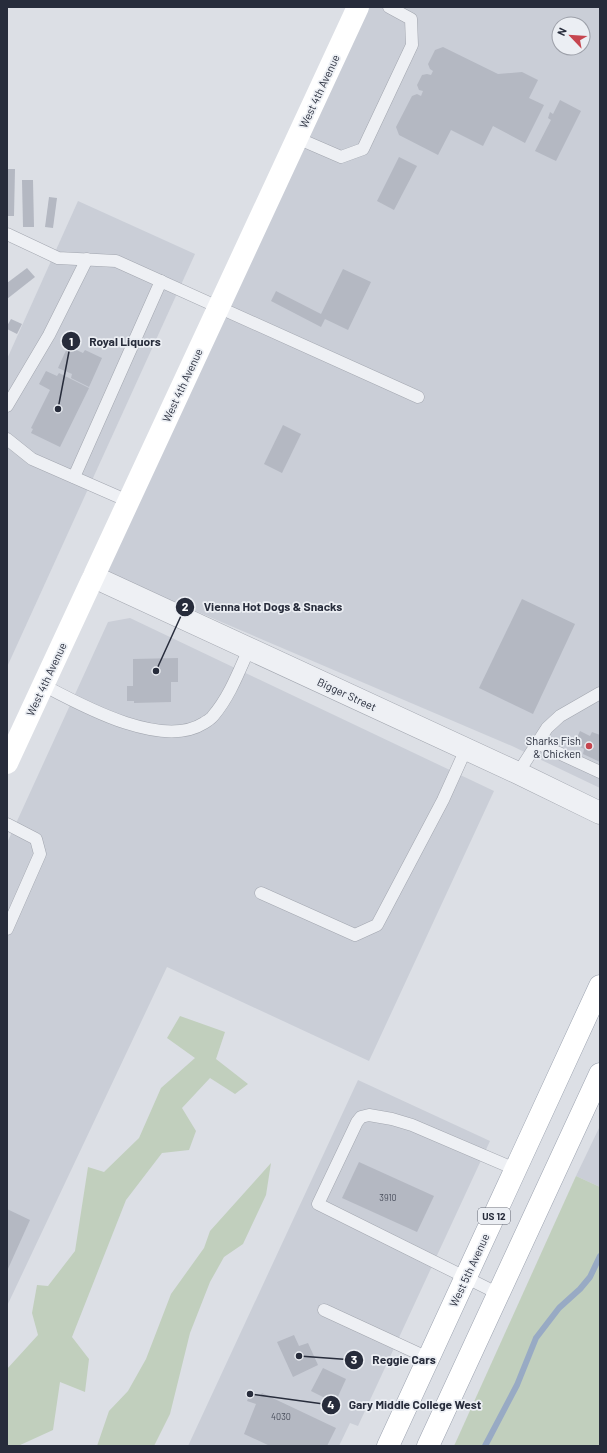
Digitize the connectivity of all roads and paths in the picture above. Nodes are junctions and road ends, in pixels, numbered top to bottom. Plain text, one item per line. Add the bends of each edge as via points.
1 (358, 7) edge
2 (388, 7) edge
3 (297, 138) junction
4 (7, 234) edge
5 (87, 259) junction
6 (161, 281) junction
7 (219, 307) junction
8 (418, 397) dead end
9 (7, 406) edge
10 (7, 439) edge
11 (74, 477) junction
12 (128, 501) junction
13 (94, 577) junction
14 (249, 649) junction
15 (43, 685) junction
16 (600, 693) edge
17 (537, 743) junction
18 (466, 749) junction
19 (7, 764) edge
20 (600, 772) edge
21 (518, 773) junction
22 (600, 813) edge
23 (7, 824) edge
24 (261, 893) dead end
25 (7, 928) edge
26 (600, 986) edge
27 (600, 1074) edge
28 (516, 1169) junction
29 (466, 1277) junction
30 (499, 1294) junction
31 (324, 1310) dead end
32 (428, 1358) junction
33 (388, 1446) edge
34 (428, 1446) edge

1 - 3 main road, West 4th Avenue
2 - 3 lane via 411,20 412,45 363,149 341,158
3 - 7 main road, West 4th Avenue
4 - 5 lane via 58,258
5 - 6 lane via 116,261
5 - 9 lane via 50,335
6 - 7 lane
6 - 11 lane
7 - 8 lane
7 - 12 main road, West 4th Avenue
10 - 11 lane via 32,460
11 - 12 lane
12 - 13 main road, West 4th Avenue
13 - 14 street, Bigger Street
13 - 15 main road, West 4th Avenue
14 - 15 lane via 231,688 213,717 195,728 171,731 145,728 116,720
14 - 18 street, Bigger Street
15 - 19 main road, West 4th Avenue
16 - 17 lane via 560,716 547,728
17 - 20 lane
17 - 21 lane
18 - 21 street, Bigger Street
18 - 24 lane via 443,800 377,925 355,935
21 - 22 street, Bigger Street
23 - 25 lane via 36,839 40,854
26 - 28 main road, West 5th Avenue / US 12
27 - 30 main road
28 - 29 main road, West 5th Avenue / US 12
28 - 29 lane via 412,1125 369,1114 357,1122 318,1204
29 - 30 lane
29 - 32 main road, West 5th Avenue / US 12
30 - 34 main road
31 - 32 lane
32 - 33 main road, West 5th Avenue / US 12

